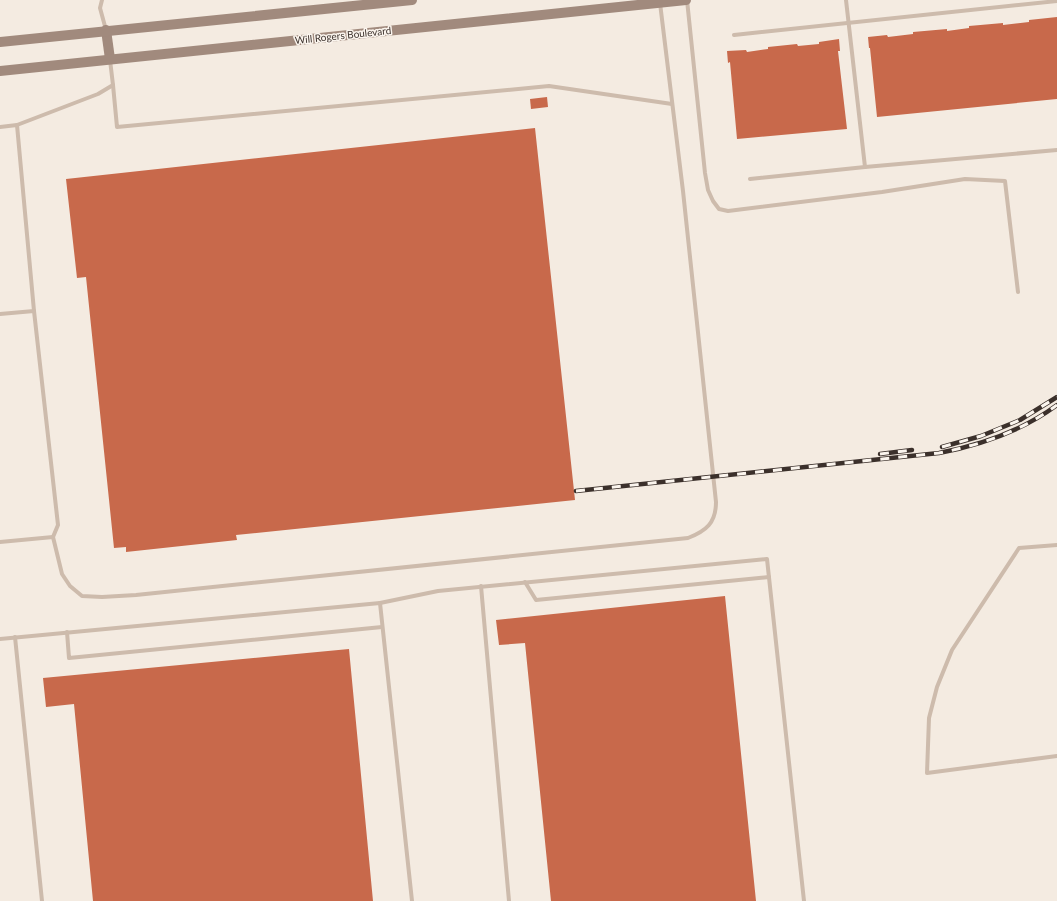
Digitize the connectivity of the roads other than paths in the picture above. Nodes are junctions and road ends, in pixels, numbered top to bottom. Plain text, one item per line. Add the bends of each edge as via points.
1 (102, 0) edge
2 (412, 0) edge
3 (687, 0) edge
4 (846, 0) edge
5 (392, 1) edge
6 (660, 1) edge
7 (1051, 1) edge
8 (1057, 1) edge
9 (849, 22) junction
10 (106, 30) junction
11 (734, 34) dead end
12 (0, 42) edge
13 (110, 59) junction
14 (0, 71) edge
15 (113, 85) junction
16 (672, 104) junction
17 (17, 125) junction
18 (0, 127) edge
19 (1057, 150) edge
20 (865, 167) junction
21 (750, 179) dead end
22 (1018, 292) dead end
23 (34, 311) junction
24 (0, 314) edge
25 (53, 537) junction
26 (0, 542) edge
27 (1057, 545) edge
28 (769, 577) junction
29 (525, 582) junction
30 (481, 586) junction
31 (380, 603) junction
32 (382, 627) junction
33 (67, 632) junction
34 (15, 637) junction
35 (0, 639) edge
36 (1057, 756) edge
37 (42, 901) edge
38 (412, 901) edge
39 (509, 901) edge
40 (804, 901) edge

1 - 10 lane via 100,8
2 - 5 main road
3 - 6 main road, Will Rogers Boulevard
3 - 22 lane via 705,173 712,201 719,208 728,211 757,208 965,179 1005,181
4 - 9 lane
5 - 10 main road
6 - 13 main road, Will Rogers Boulevard
6 - 16 lane
7 - 8 lane
7 - 9 lane
9 - 11 lane
9 - 20 lane
10 - 12 main road
10 - 13 main road
13 - 14 main road, Will Rogers Boulevard
13 - 15 lane
15 - 16 lane via 117,126 549,86
15 - 17 lane via 98,94
16 - 25 lane via 716,502 713,520 699,534 688,538 102,597 82,596 70,586 62,574
17 - 18 lane
17 - 23 lane
19 - 20 lane
20 - 21 lane
23 - 24 lane
23 - 25 lane via 58,525
25 - 26 lane
27 - 36 lane via 1019,548 952,650 929,718 927,773
28 - 29 lane via 536,600
28 - 29 lane via 767,559
28 - 40 lane
29 - 30 lane
30 - 31 lane via 438,590
30 - 39 lane
31 - 32 lane
31 - 33 lane
32 - 33 lane via 69,658
32 - 38 lane
33 - 34 lane
34 - 35 lane
34 - 37 lane

